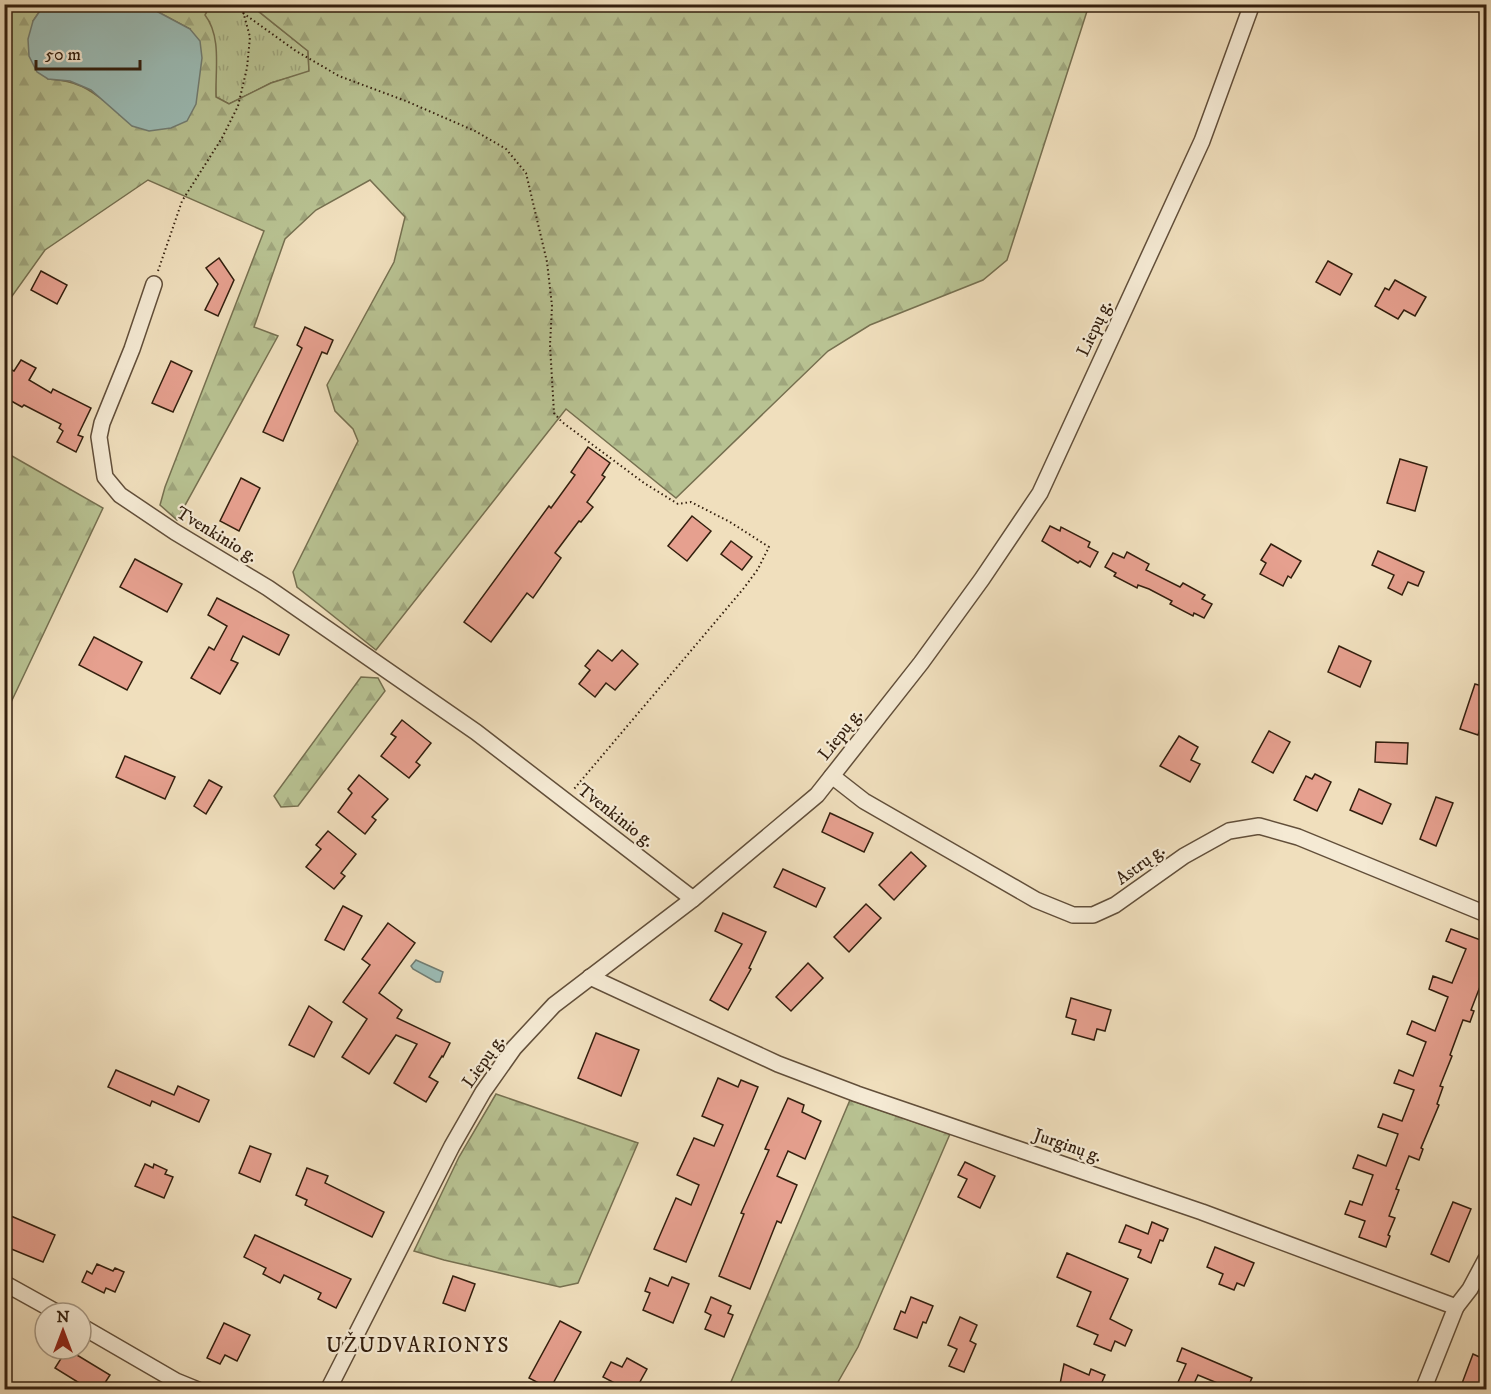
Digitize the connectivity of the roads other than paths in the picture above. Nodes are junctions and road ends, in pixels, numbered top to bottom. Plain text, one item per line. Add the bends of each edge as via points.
1 (1252, 4) edge
2 (154, 284) road end
3 (832, 776) junction
4 (693, 899) junction
5 (1486, 914) edge
6 (590, 977) junction
7 (1486, 1260) edge
8 (4, 1283) edge
9 (36, 1301) edge
10 (1456, 1307) junction
11 (93, 1333) edge
12 (198, 1389) edge
13 (328, 1389) edge
14 (1423, 1389) edge

1 - 3 street, Liepų g. via 1202,141 1040,493 921,663
2 - 4 street, Tvenkinio g. via 99,437 105,477 120,495 268,588 476,732
3 - 4 street, Liepų g. via 817,795
3 - 5 street, Astrų g. via 864,801 1036,900 1073,915 1093,915 1115,905 1184,856 1229,831 1259,826 1298,837
4 - 6 street, Liepų g.
6 - 10 street, Jurginų g. via 778,1064 1202,1212
6 - 13 street, Liepų g. via 554,1005 514,1048 483,1092
7 - 10 street
8 - 9 street
10 - 14 street
11 - 12 street via 176,1381

